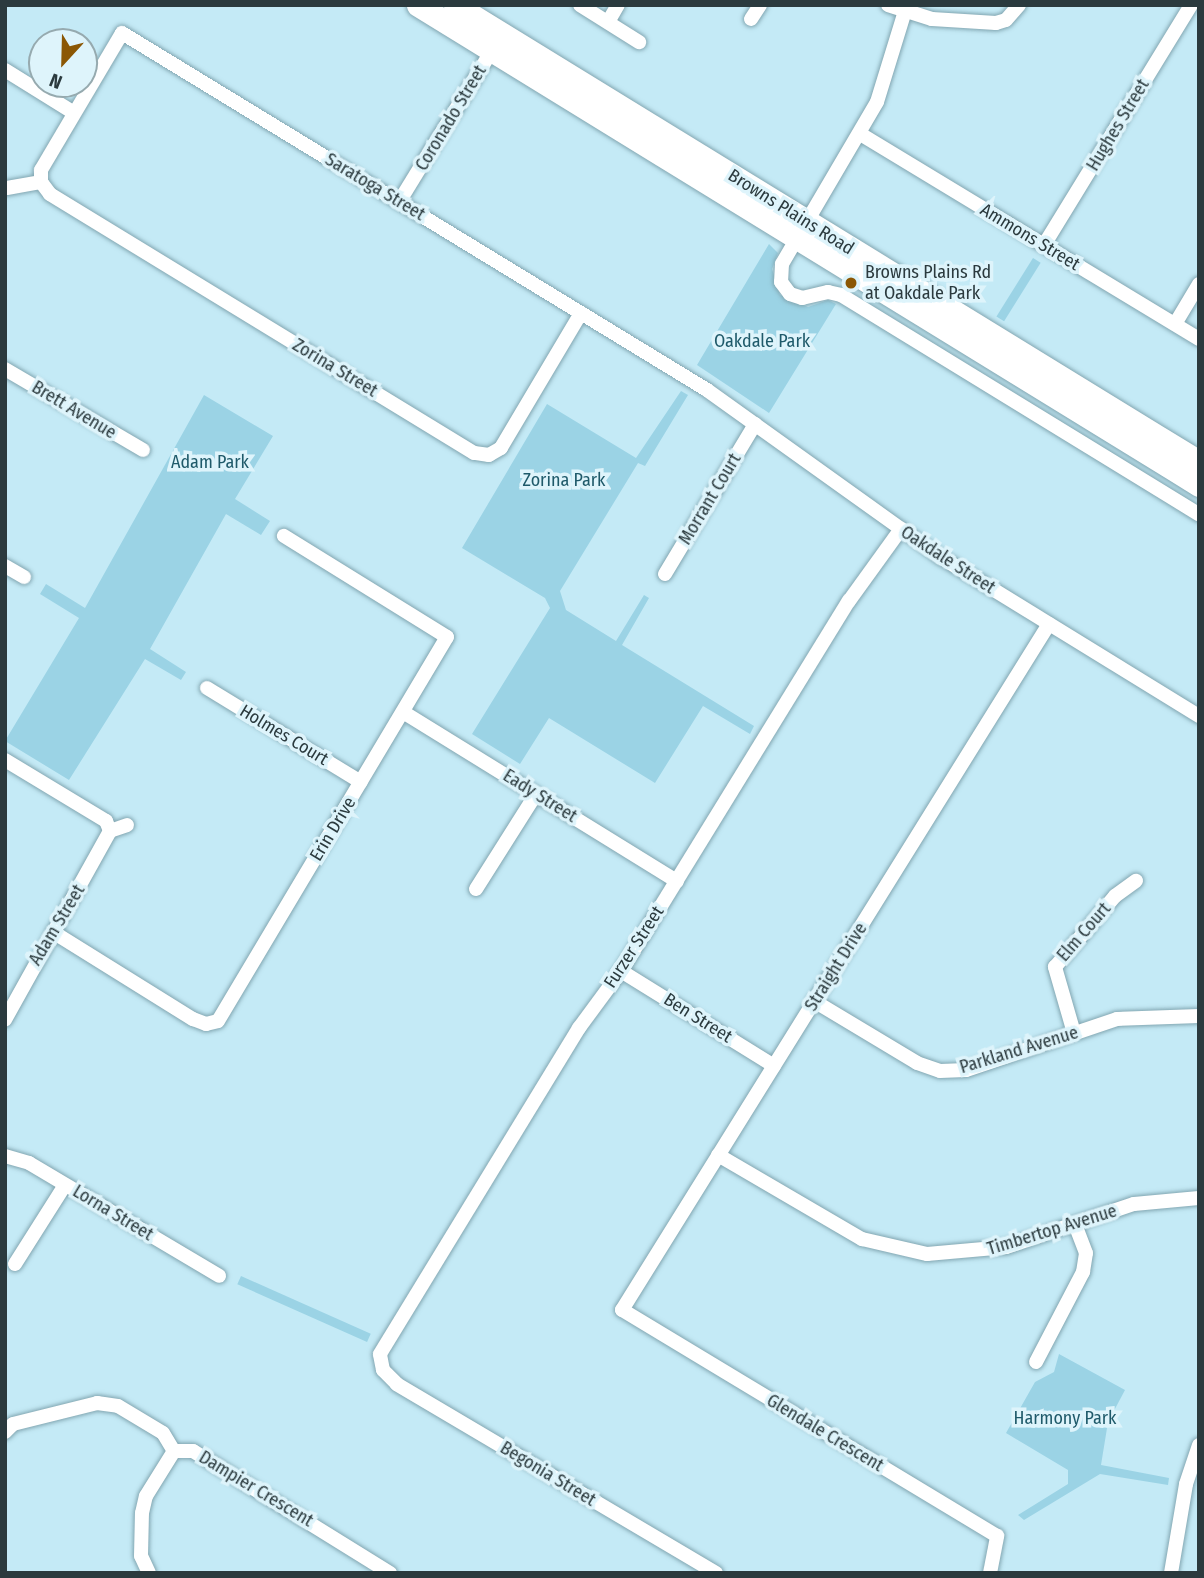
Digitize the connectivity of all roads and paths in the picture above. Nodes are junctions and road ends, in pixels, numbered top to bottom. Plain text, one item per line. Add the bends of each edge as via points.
1 (418, 5) edge
2 (455, 5) edge
3 (580, 5) edge
4 (618, 5) edge
5 (760, 5) edge
6 (888, 5) edge
7 (1019, 5) edge
8 (1191, 5) edge
9 (905, 11) junction
10 (751, 19) dead end
11 (608, 22) junction
12 (497, 42) junction
13 (639, 42) dead end
14 (5, 70) edge
15 (74, 113) junction
16 (862, 135) junction
17 (41, 182) junction
18 (8, 188) dead end
19 (399, 202) junction
20 (802, 230) junction
21 (1044, 245) junction
22 (1199, 284) edge
23 (581, 313) junction
24 (1175, 324) junction
25 (1199, 339) edge
26 (5, 369) edge
27 (707, 390) joint
28 (755, 424) junction
29 (143, 450) dead end
30 (1199, 462) edge
31 (1199, 485) edge
32 (1199, 514) edge
33 (901, 529) junction
34 (284, 536) dead end
35 (5, 566) edge
36 (665, 574) dead end
37 (24, 577) dead end
38 (1049, 624) junction
39 (206, 688) dead end
40 (403, 712) junction
41 (1199, 716) edge
42 (5, 760) edge
43 (361, 782) junction
44 (536, 794) junction
45 (127, 825) dead end
46 (110, 831) junction
47 (677, 881) junction
48 (1136, 881) dead end
49 (476, 889) dead end
50 (53, 932) junction
51 (621, 971) junction
52 (814, 1001) junction
53 (1199, 1016) edge
54 (5, 1020) edge
55 (1074, 1033) junction
56 (774, 1066) junction
57 (718, 1155) junction
58 (5, 1156) edge
59 (65, 1185) junction
60 (1199, 1198) edge
61 (1075, 1224) junction
62 (15, 1264) dead end
63 (219, 1276) dead end
64 (622, 1310) joint
65 (1037, 1362) dead end
66 (383, 1370) joint
67 (5, 1432) edge
68 (1199, 1445) edge
69 (174, 1451) junction
70 (1195, 1468) edge
71 (149, 1573) edge
72 (390, 1573) edge
73 (716, 1573) edge
74 (990, 1573) edge
75 (1171, 1573) edge

1 - 12 main road, Browns Plains Road
2 - 12 main road, Browns Plains Road
3 - 11 street
4 - 11 street
5 - 10 street
6 - 9 street
7 - 9 street via 1006,20 932,19
8 - 21 street, Hughes Street
9 - 16 street
11 - 13 street
12 - 19 street, Coronado Street
12 - 20 main road, Browns Plains Road
14 - 15 street
15 - 17 street via 41,170
15 - 19 street, Saratoga Street via 122,33
16 - 20 street
16 - 21 street, Ammons Street
17 - 18 street
17 - 23 street, Zorina Street via 50,194 474,453 489,455 501,448
19 - 23 street, Saratoga Street
20 - 30 main road, Browns Plains Road
20 - 31 main road, Browns Plains Road
20 - 32 street, Browns Plains Road via 780,269 781,282 790,294 802,298 828,292 841,295
21 - 24 street, Ammons Street
22 - 24 street
23 - 27 street, Saratoga Street
24 - 25 street, Ammons Street
26 - 29 street, Brett Avenue
27 - 28 street, Oakdale Street
28 - 33 street, Oakdale Street
28 - 36 street, Morrant Court
33 - 38 street, Oakdale Street
33 - 47 street, Furzer Street via 849,601
34 - 40 street, Erin Drive via 447,637
35 - 37 street
38 - 41 street, Oakdale Street
38 - 52 street, Straight Drive
39 - 43 street, Holmes Court
40 - 43 street, Erin Drive
40 - 44 street, Eady Street
42 - 46 street via 106,821
43 - 50 street, Erin Drive via 218,1021 206,1024 193,1019
44 - 47 street, Eady Street
44 - 49 street
45 - 46 street
46 - 50 street, Adam Street
47 - 51 street, Furzer Street
48 - 55 street, Elm Court via 1115,896 1055,967
50 - 54 street, Adam Street
51 - 56 street, Ben Street
51 - 66 street, Furzer Street via 579,1028 388,1340 380,1354
52 - 55 street, Parkland Avenue via 917,1063 940,1071 966,1070
52 - 56 street, Straight Drive
53 - 55 street, Parkland Avenue via 1140,1015
56 - 57 street, Straight Drive
57 - 61 street, Timbertop Avenue via 862,1239 928,1254 1006,1247
57 - 64 street, Straight Drive
58 - 59 street, Lorna Street
59 - 62 street
59 - 63 street, Lorna Street
60 - 61 street, Timbertop Avenue via 1144,1202
61 - 65 street via 1086,1253 1083,1272
64 - 74 street, Glendale Crescent via 996,1536
66 - 73 street, Begonia Street via 397,1384
67 - 69 street, Dampier Crescent via 13,1424 109,1404 163,1433
68 - 70 street
69 - 71 street via 146,1496 142,1513 141,1556
69 - 72 street, Dampier Crescent via 193,1451
70 - 75 street

